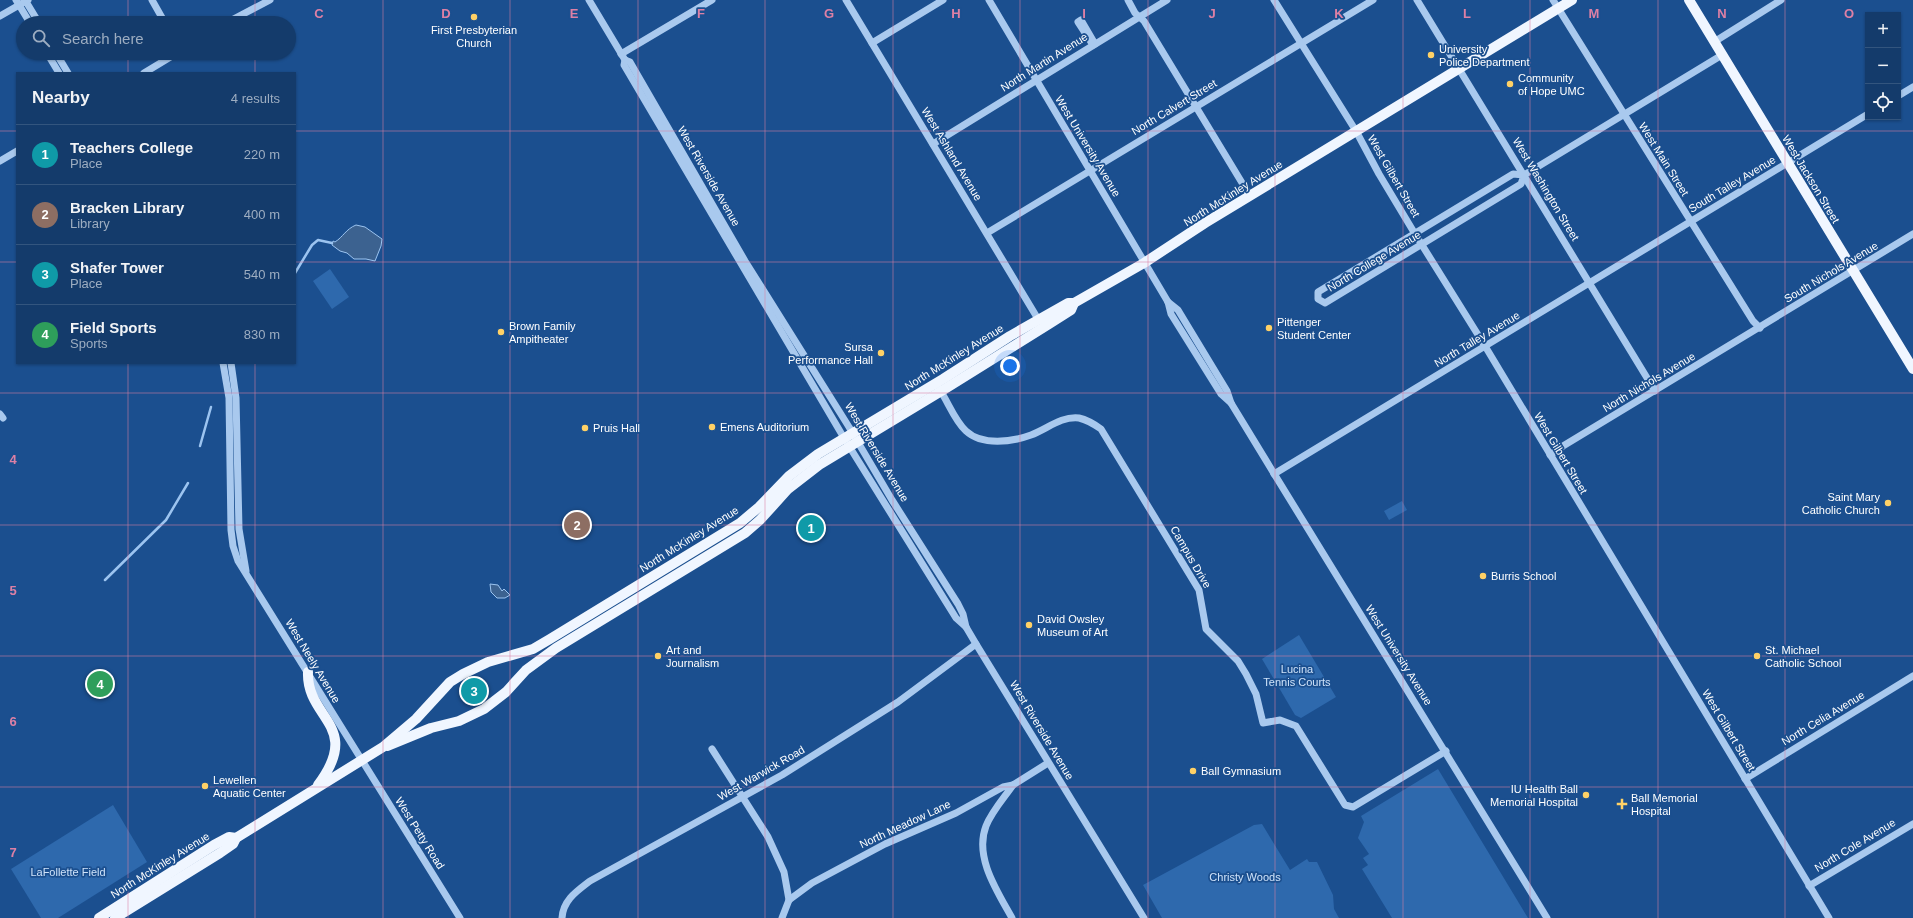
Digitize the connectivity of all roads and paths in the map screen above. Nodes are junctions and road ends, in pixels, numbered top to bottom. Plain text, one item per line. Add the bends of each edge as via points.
1 (152, 0) edge
2 (270, 0) edge
3 (589, 0) edge
4 (712, 0) edge
5 (846, 0) edge
6 (943, 0) edge
7 (989, 0) edge
8 (1128, 0) edge
9 (1167, 0) edge
10 (1274, 0) edge
11 (1373, 0) edge
12 (1417, 0) edge
13 (1572, 0) edge
14 (1688, 0) edge
15 (1781, 0) edge
16 (23, 1) edge
17 (1556, 4) edge
18 (0, 16) edge
19 (28, 16) edge
20 (33, 16) edge
21 (161, 16) edge
22 (239, 16) edge
23 (1139, 17) junction
24 (1714, 42) junction
25 (872, 43) junction
26 (1300, 43) junction
27 (1722, 55) junction
28 (623, 57) junction
29 (51, 60) edge
30 (60, 60) edge
31 (165, 60) edge
32 (1459, 68) junction
33 (58, 72) edge
34 (67, 72) edge
35 (146, 72) edge
36 (1036, 80) junction
37 (1913, 87) edge
38 (1901, 94) edge
39 (1196, 107) junction
40 (1624, 115) junction
41 (1865, 116) edge
42 (1356, 131) junction
43 (933, 144) junction
44 (16, 152) edge
45 (0, 161) edge
46 (1787, 163) junction
47 (1090, 170) junction
48 (1524, 175) junction
49 (1250, 196) junction
50 (1690, 222) junction
51 (988, 233) junction
52 (1415, 233) junction
53 (1913, 234) edge
54 (1422, 245) junction
55 (1144, 263) junction
56 (1853, 271) junction
57 (1590, 283) junction
58 (1074, 304) junction
59 (1038, 319) junction
60 (1760, 328) junction
61 (1485, 346) junction
62 (223, 364) edge
63 (231, 364) edge
64 (1913, 369) edge
65 (938, 388) junction
66 (1655, 391) junction
67 (849, 442) junction
68 (1550, 455) junction
69 (1274, 474) junction
70 (246, 573) junction
71 (976, 644) junction
72 (308, 672) junction
73 (1913, 676) edge
74 (383, 747) junction
75 (712, 748) dead end
76 (1446, 751) junction
77 (361, 761) junction
78 (1048, 763) junction
79 (1744, 778) junction
80 (1013, 785) junction
81 (315, 788) junction
82 (743, 798) junction
83 (1913, 824) edge
84 (236, 838) junction
85 (1809, 886) junction
86 (789, 900) junction
87 (1009, 917) edge
88 (99, 918) edge
89 (115, 918) edge
90 (460, 918) edge
91 (562, 918) edge
92 (782, 918) edge
93 (1144, 918) edge
94 (1547, 918) edge
95 (1829, 918) edge

1 - 21 street
2 - 22 street
3 - 28 street, West Riverside Avenue
4 - 28 street
5 - 25 street, West Ashland Avenue
6 - 25 street
7 - 36 street, West University Avenue
8 - 23 street
9 - 23 street, North Martin Avenue
10 - 26 street, West Gilbert Street
11 - 26 street, North Calvert Street
12 - 32 street, West Washington Street
13 - 17 main road, North McKinley Avenue
14 - 24 main road, West Jackson Street
15 - 24 street
16 - 18 street
16 - 19 street
16 - 20 street
17 - 32 main road, North McKinley Avenue
17 - 40 street, West Main Street
23 - 36 street, North Martin Avenue
23 - 39 street via 1144,21
24 - 27 main road, West Jackson Street
25 - 43 street, West Ashland Avenue
26 - 39 street, North Calvert Street
26 - 42 street, West Gilbert Street
27 - 40 street, North College Avenue
27 - 46 main road, West Jackson Street
28 - 67 street, West Riverside Avenue via 630,62
29 - 33 street
30 - 34 street
31 - 35 street
32 - 42 main road, North McKinley Avenue
32 - 48 street, West Washington Street
36 - 43 street, North Martin Avenue
36 - 47 street, West University Avenue
37 - 38 street
39 - 47 street, North Calvert Street
39 - 49 street
40 - 48 street, North College Avenue
40 - 50 street, West Main Street
41 - 46 street, South Talley Avenue
42 - 49 main road, North McKinley Avenue
42 - 52 street, West Gilbert Street
43 - 51 street, West Ashland Avenue
44 - 45 street
46 - 50 street, South Talley Avenue
46 - 56 main road, West Jackson Street
47 - 51 street, North Calvert Street
47 - 55 street, West University Avenue
48 - 52 street, North College Avenue via 1512,174
48 - 54 street, North College Avenue via 1521,184
48 - 57 street, West Washington Street
49 - 55 main road, North McKinley Avenue
50 - 57 street, North Talley Avenue
50 - 60 street, West Main Street
51 - 59 street, West Ashland Avenue
52 - 54 street, West Gilbert Street
52 - 54 street, North College Avenue via 1318,292 1318,300 1325,303
53 - 56 street, South Nichols Avenue
54 - 61 street, West Gilbert Street
55 - 58 main road, North McKinley Avenue
55 - 69 street, West University Avenue via 1168,302 1171,314 1221,394 1231,403
56 - 60 street, South Nichols Avenue
56 - 64 main road, West Jackson Street
57 - 61 street, North Talley Avenue
57 - 66 street, West Washington Street
58 - 59 main road, North McKinley Avenue via 1068,303
58 - 65 main road via 1065,314
59 - 65 main road, North McKinley Avenue
60 - 66 street, North Nichols Avenue
61 - 68 street, West Gilbert Street
61 - 69 street, North Talley Avenue
62 - 70 street, West Neely Avenue via 229,398 231,530 238,561
63 - 70 street, West Neely Avenue via 236,402 239,529
65 - 67 main road, North McKinley Avenue
65 - 76 street, Campus Drive via 966,431 986,440 1012,440 1031,435 1068,418 1085,420 1101,429 1199,590 1206,629 1238,661 1246,674 1256,694 1263,723 1280,720 1296,726 1345,805 1353,807
66 - 68 street, North Nichols Avenue
67 - 71 street, West Riverside Avenue via 956,618 966,627
67 - 74 main road, North McKinley Avenue via 803,476 744,533 556,648 526,670 491,704 459,721 431,728
67 - 74 main road, North McKinley Avenue via 803,464 740,523 533,649 475,668 450,682 416,719
68 - 79 street, West Gilbert Street
69 - 76 street, West University Avenue
70 - 72 street, West Neely Avenue
71 - 78 street, West Riverside Avenue
71 - 82 street, West Warwick Road via 898,702
72 - 77 street, West Neely Avenue
72 - 81 main road via 307,683 332,727 335,742 327,773
73 - 79 street, North Celia Avenue
74 - 77 main road, North McKinley Avenue
75 - 82 street
76 - 94 street, West University Avenue
77 - 81 main road, North McKinley Avenue
77 - 90 street, West Petty Road
78 - 80 street, North Meadow Lane
78 - 93 street, West Riverside Avenue
79 - 85 street, West Gilbert Street
80 - 86 street, North Meadow Lane via 1002,787 956,812 861,856 812,883
80 - 87 street via 986,826 982,843 988,871
81 - 84 main road, North McKinley Avenue
82 - 86 street via 779,859 787,883
82 - 91 street, West Warwick Road via 590,881 570,897
83 - 85 street, North Cole Avenue
84 - 88 main road, North McKinley Avenue via 229,837 214,845
84 - 89 main road, North McKinley Avenue via 233,844 220,853
85 - 95 street, West Gilbert Street
86 - 92 street

